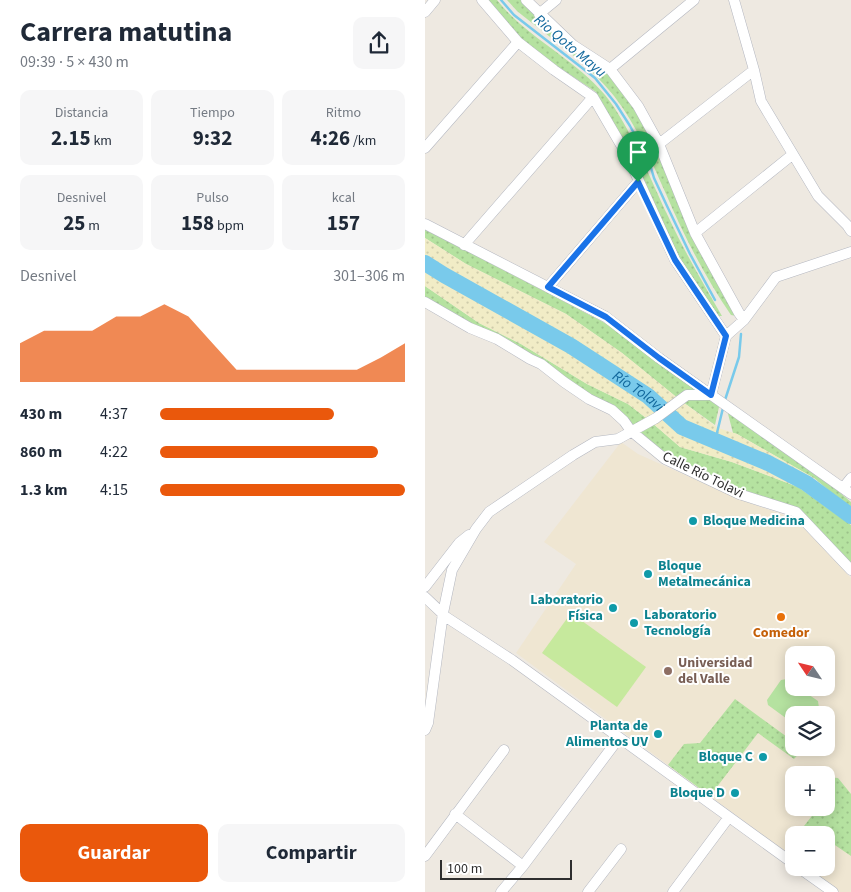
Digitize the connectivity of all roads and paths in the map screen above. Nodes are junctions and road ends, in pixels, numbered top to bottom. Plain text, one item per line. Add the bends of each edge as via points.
1 (435, 0) edge
2 (482, 0) edge
3 (526, 0) edge
4 (556, 0) edge
5 (694, 0) edge
6 (736, 2) edge
7 (425, 12) edge
8 (539, 14) junction
9 (517, 42) junction
10 (610, 68) junction
11 (754, 70) junction
12 (593, 97) junction
13 (659, 144) junction
14 (425, 148) edge
15 (793, 155) junction
16 (638, 182) junction
17 (425, 224) edge
18 (851, 231) edge
19 (695, 233) junction
20 (464, 245) junction
21 (851, 252) edge
22 (548, 287) junction
23 (425, 302) edge
24 (745, 320) junction
25 (726, 336) junction
26 (711, 395) junction
27 (631, 431) junction
28 (851, 478) edge
29 (847, 491) edge
30 (476, 529) junction
31 (851, 570) edge
32 (425, 587) edge
33 (425, 597) edge
34 (443, 613) junction
35 (425, 730) edge
36 (619, 738) junction
37 (504, 750) dead end
38 (455, 814) junction
39 (729, 817) junction
40 (621, 849) dead end
41 (425, 856) edge
42 (785, 857) edge
43 (523, 866) junction
44 (810, 876) edge
45 (501, 892) edge
46 (588, 892) edge
47 (673, 892) edge
48 (832, 892) edge

1 - 7 street
2 - 9 street
3 - 8 street
4 - 8 street
5 - 10 street
6 - 11 street
8 - 10 street via 573,45
9 - 12 street
9 - 14 street
10 - 13 street via 638,106
11 - 13 street
11 - 15 street via 761,101
12 - 16 street via 628,157
12 - 20 street
13 - 19 street
15 - 18 street via 819,196
15 - 19 street
16 - 22 street
16 - 25 street via 675,260
17 - 20 street
19 - 24 street
20 - 22 street
21 - 24 street via 776,277
22 - 26 street via 606,317
23 - 27 street, Calle Río Tolavi via 541,364 589,399 612,410
24 - 25 street
25 - 26 street
26 - 27 street via 687,395 656,418
26 - 29 street
27 - 30 street via 617,439 595,442 573,455 489,512
27 - 31 street, Calle Río Tolavi via 665,458 739,494 796,512
28 - 29 street
30 - 32 street via 459,544
30 - 34 street via 452,570
33 - 34 street
34 - 35 street
34 - 36 street
36 - 39 street
36 - 43 street
37 - 38 street
38 - 41 street
38 - 43 street
39 - 42 street
39 - 47 street
40 - 46 street
43 - 45 street
44 - 48 street

